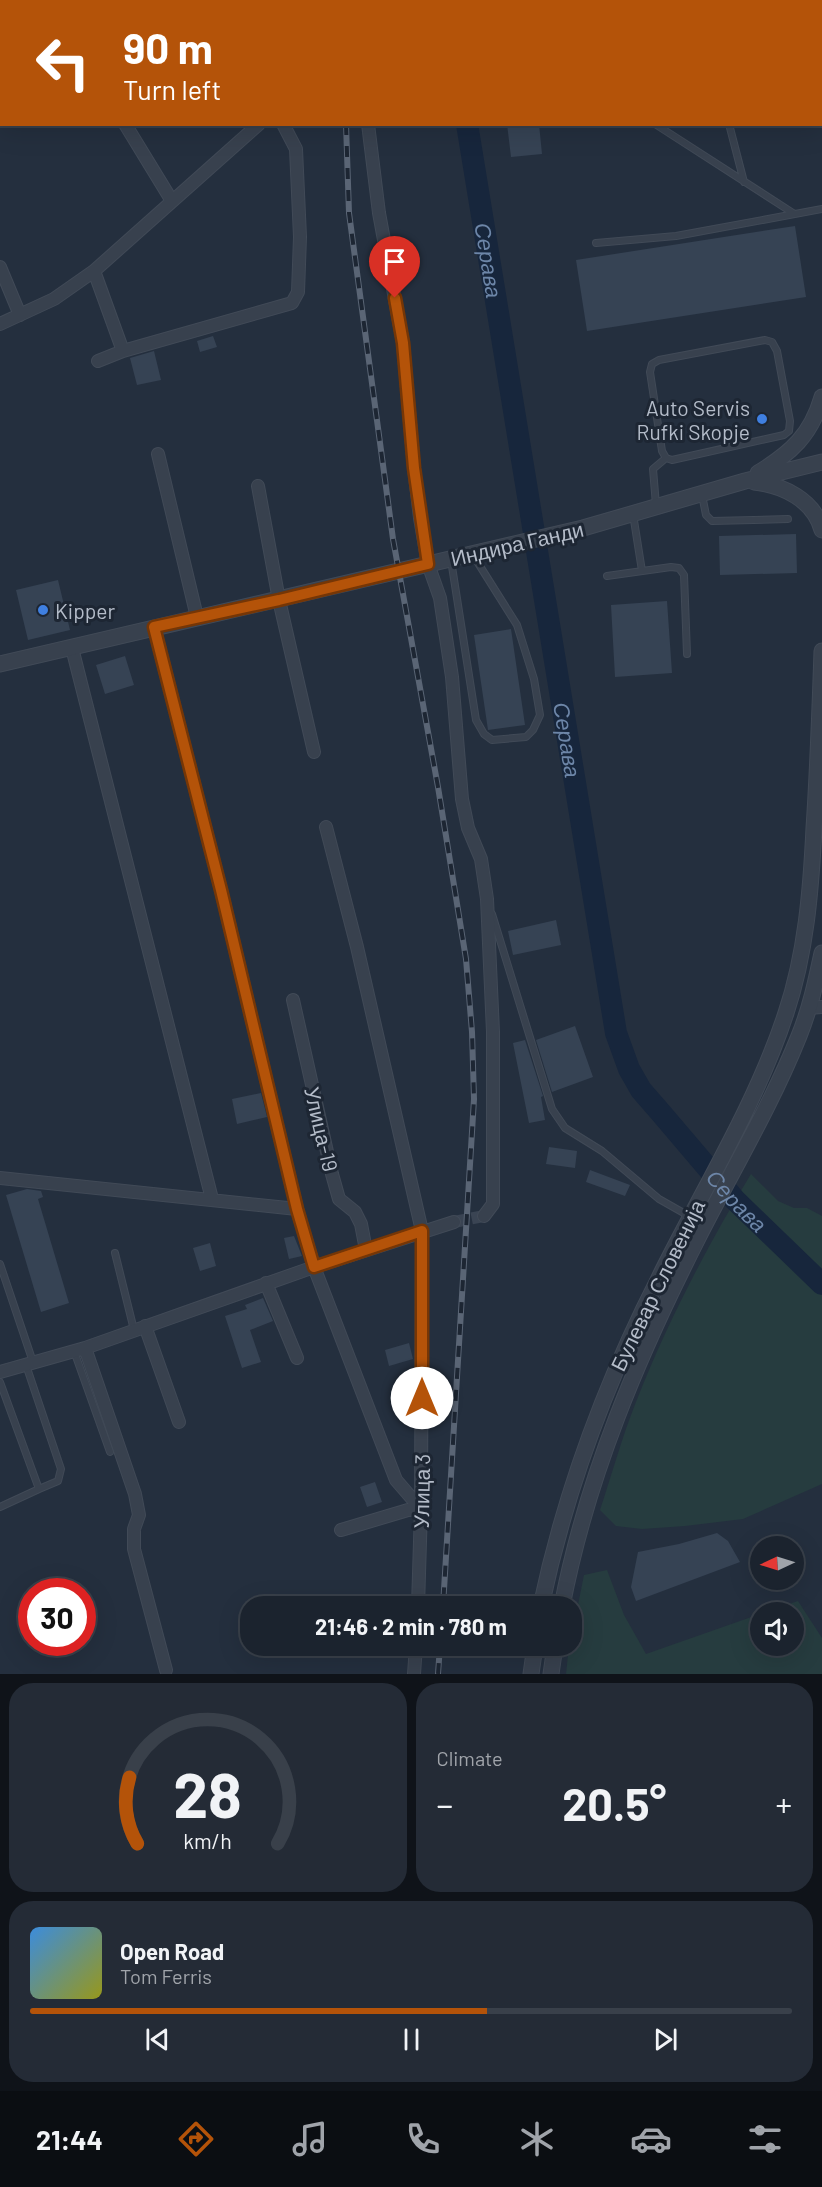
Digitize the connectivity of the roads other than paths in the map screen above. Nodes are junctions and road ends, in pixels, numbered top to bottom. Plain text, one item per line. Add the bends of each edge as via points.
1 (126, 126) edge
2 (284, 126) edge
3 (368, 126) edge
4 (658, 126) edge
5 (730, 126) edge
6 (244, 129) edge
7 (744, 182) junction
8 (172, 201) junction
9 (822, 209) edge
10 (794, 213) junction
11 (596, 243) dead end
12 (0, 267) edge
13 (94, 271) junction
14 (20, 315) junction
15 (0, 324) edge
16 (123, 351) junction
17 (98, 361) dead end
18 (822, 397) edge
19 (158, 454) dead end
20 (666, 458) junction
21 (822, 462) edge
22 (745, 481) junction
23 (258, 486) dead end
24 (702, 493) junction
25 (656, 507) junction
26 (633, 514) junction
27 (788, 519) dead end
28 (822, 530) edge
29 (472, 554) junction
30 (451, 559) junction
31 (428, 564) junction
32 (642, 571) junction
33 (607, 576) dead end
34 (279, 600) junction
35 (197, 617) junction
36 (154, 627) junction
37 (72, 648) junction
38 (822, 651) edge
39 (687, 654) dead end
40 (0, 664) edge
41 (314, 752) dead end
42 (326, 827) dead end
43 (488, 899) junction
44 (822, 953) edge
45 (293, 1000) dead end
46 (815, 1008) edge
47 (0, 1178) edge
48 (212, 1199) junction
49 (297, 1209) junction
50 (484, 1216) dead end
51 (690, 1217) junction
52 (454, 1222) tunnel mouth
53 (422, 1231) junction
54 (366, 1250) junction
55 (114, 1253) dead end
56 (0, 1264) edge
57 (314, 1267) junction
58 (266, 1283) junction
59 (140, 1328) junction
60 (80, 1349) junction
61 (297, 1358) dead end
62 (29, 1364) junction
63 (0, 1372) edge
64 (0, 1382) edge
65 (179, 1422) dead end
66 (110, 1452) dead end
67 (39, 1489) junction
68 (0, 1507) edge
69 (421, 1509) junction
70 (341, 1530) dead end
71 (417, 1596) edge
72 (543, 1596) edge
73 (564, 1596) edge
74 (415, 1656) edge
75 (534, 1656) edge
76 (554, 1656) edge
77 (166, 1670) dead end
78 (414, 1674) edge
79 (531, 1674) edge
80 (551, 1674) edge

1 - 8 street
2 - 16 street via 296,148 300,237 298,292 292,303
3 - 31 street via 379,213 403,343 414,468
4 - 7 lane
5 - 7 lane
6 - 8 street
7 - 10 lane
8 - 13 street
9 - 10 lane
10 - 11 lane via 676,236
12 - 14 street
13 - 14 street via 54,299
13 - 16 street
14 - 15 street
16 - 17 street
18 - 22 street via 817,416 790,451
19 - 35 street
20 - 20 lane via 650,372 652,364 765,340 772,342 777,351 789,430 773,438 672,460
20 - 25 lane via 653,469
21 - 22 street, Индира Ганди
22 - 24 street, Индира Ганди
22 - 28 street via 768,483 789,491 807,504
23 - 34 street
24 - 25 street, Индира Ганди
24 - 27 lane via 706,515 712,521
25 - 26 street, Индира Ганди
26 - 29 street, Индира Ганди
26 - 32 lane
29 - 30 street, Индира Ганди
29 - 30 lane via 517,624 534,679 540,715 526,736 492,740 476,720
30 - 31 street, Индира Ганди
31 - 34 street, Индира Ганди
31 - 43 street via 440,598 452,677 462,799 468,828 481,859
32 - 33 lane
32 - 39 lane via 671,567 684,574
34 - 35 street, Индира Ганди
34 - 41 street
35 - 36 street, Индира Ганди
36 - 37 street, Индира Ганди
36 - 49 street
37 - 40 street, Индира Ганди
37 - 48 street
38 - 51 street, Булевар Словенија via 810,895 800,961 770,1057
42 - 53 street, Улица 3
43 - 50 street via 493,1204
43 - 51 lane via 552,1109 565,1128 602,1151 659,1199
44 - 46 street, Булевар Словенија
45 - 54 street, Улица-19 via 339,1199 355,1212
46 - 73 street, Булевар Словенија via 660,1314 610,1431
47 - 48 street
48 - 49 street
49 - 57 street
51 - 72 street, Булевар Словенија via 626,1346 593,1428
52 - 53 street
53 - 54 street
53 - 69 street, Улица 3
54 - 57 street
55 - 59 lane
56 - 62 lane
57 - 58 street
57 - 69 street via 396,1480
58 - 59 street
58 - 61 street
59 - 60 street
59 - 65 street
60 - 62 street
60 - 66 lane
60 - 77 street via 135,1494 139,1515 134,1548
62 - 63 street
62 - 67 lane via 61,1470 58,1481
64 - 67 lane
67 - 68 lane
69 - 70 street
69 - 71 street, Улица 3
74 - 78 street
75 - 79 street
76 - 80 street

